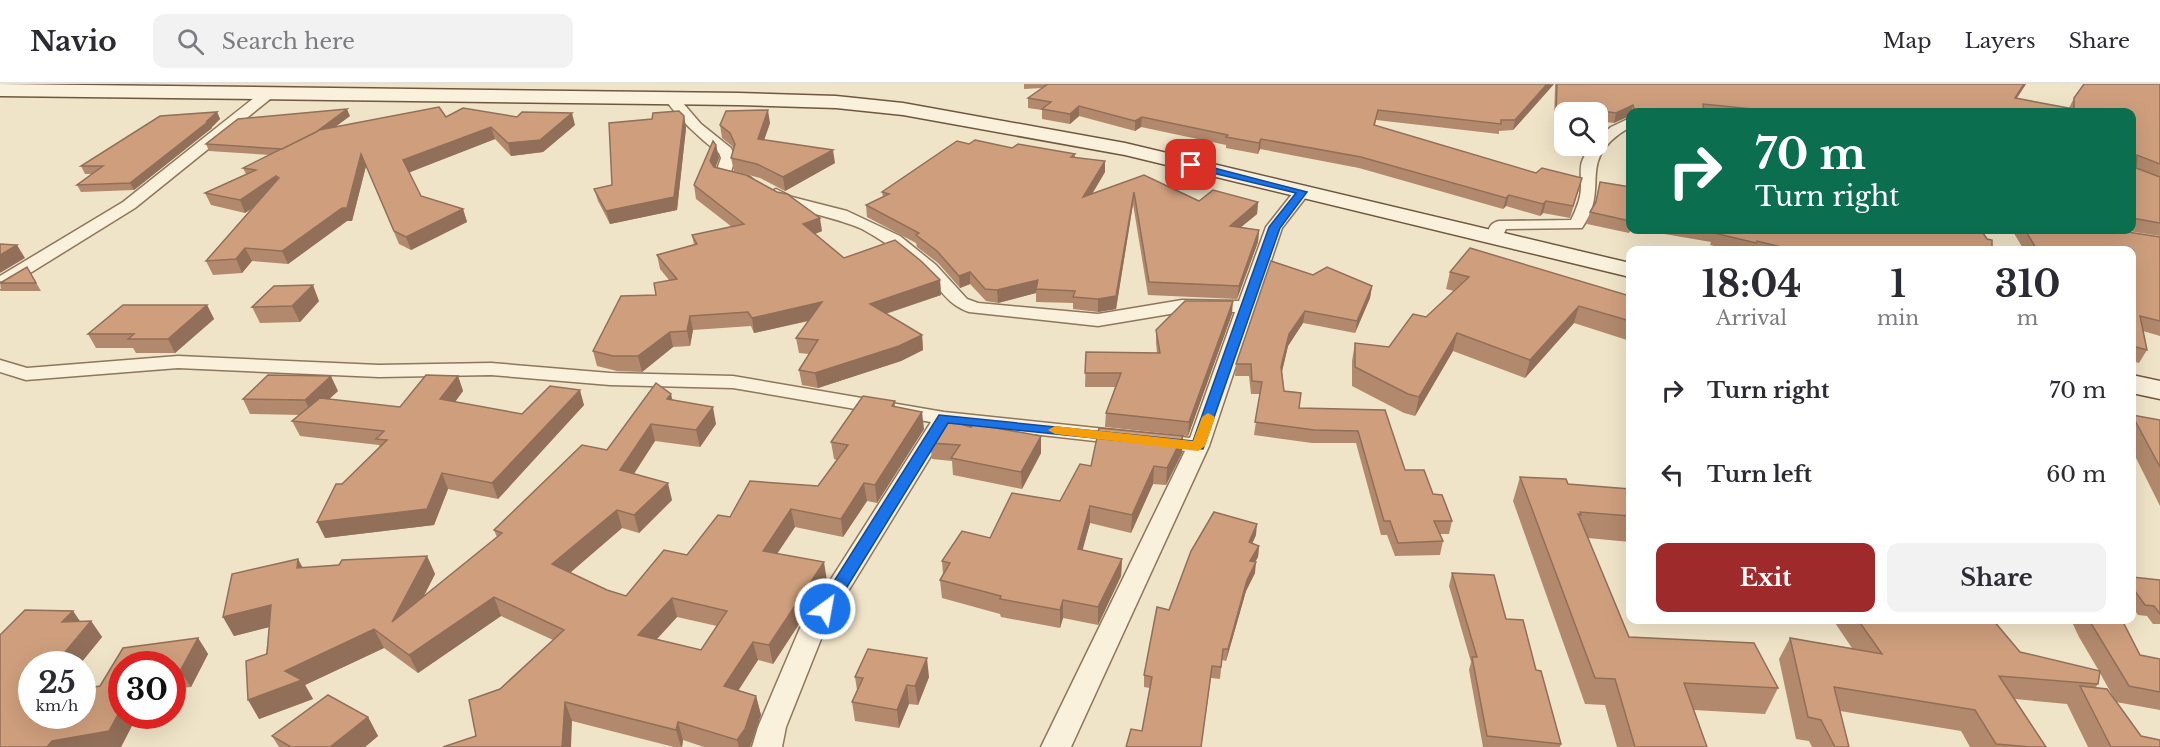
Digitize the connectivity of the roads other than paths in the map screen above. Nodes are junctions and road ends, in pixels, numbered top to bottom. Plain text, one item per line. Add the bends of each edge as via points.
1 (0, 90) edge
2 (269, 93) junction
3 (671, 98) junction
4 (1626, 124) edge
5 (1302, 192) junction
6 (1494, 238) junction
7 (1626, 269) edge
8 (0, 284) edge
9 (1247, 307) junction
10 (0, 366) edge
11 (2136, 385) edge
12 (2160, 390) edge
13 (944, 418) junction
14 (1198, 446) junction
15 (767, 747) edge
16 (1056, 747) edge

1 - 2 main road
2 - 3 main road
2 - 8 street via 129,205
3 - 5 main road via 836,102 903,109 1125,149
3 - 9 street via 685,118 726,151 723,176 754,183 786,200 865,224 894,240 930,269 961,303 976,308 1098,320 1182,306
4 - 6 street via 1612,132 1590,155 1586,172 1589,187 1576,225 1505,224 1498,226
5 - 6 main road
5 - 9 street via 1275,227
6 - 7 main road
9 - 14 street
10 - 13 street via 26,374 178,362 379,371 491,369 610,379 733,382
11 - 12 main road
13 - 14 street
13 - 15 street via 813,628
14 - 16 street

